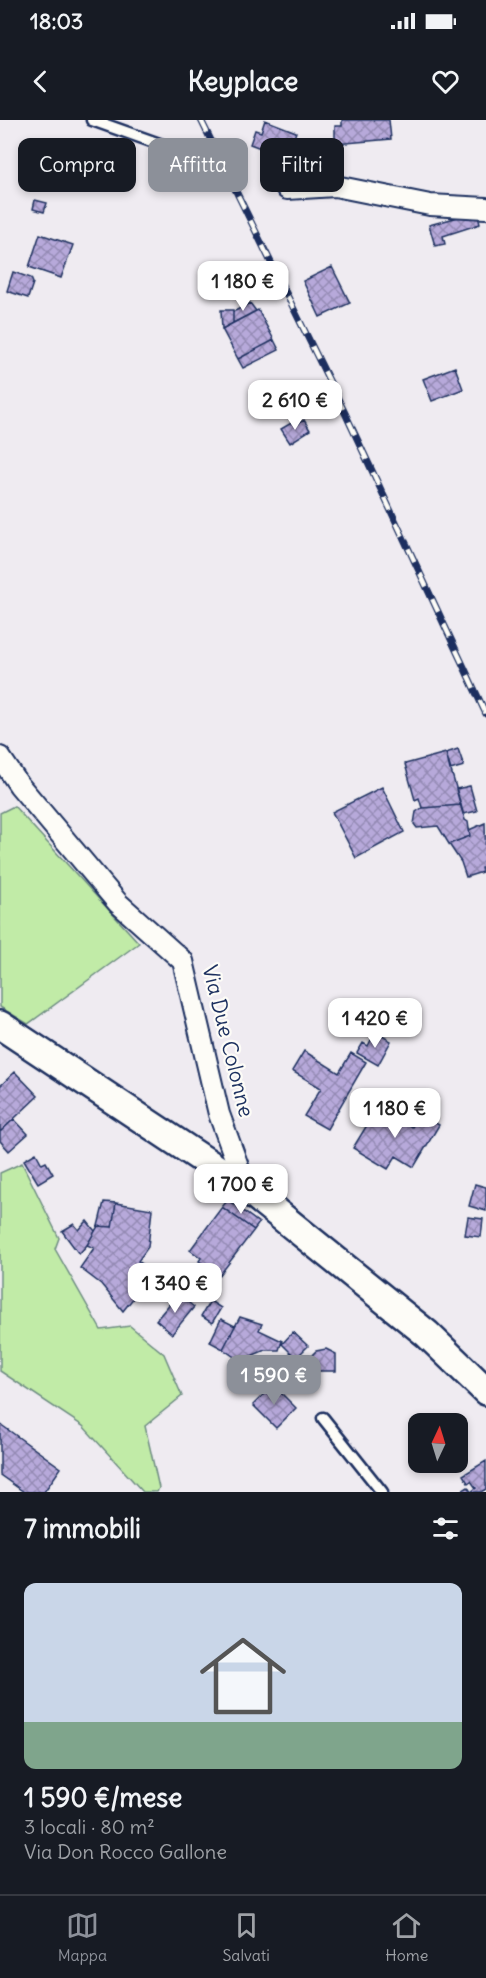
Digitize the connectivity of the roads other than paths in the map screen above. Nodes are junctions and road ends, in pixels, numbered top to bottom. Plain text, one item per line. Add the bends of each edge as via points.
1 (92, 120) edge
2 (148, 140) edge
3 (344, 188) edge
4 (486, 208) edge
5 (0, 758) edge
6 (0, 1026) edge
7 (246, 1188) junction
8 (486, 1391) edge
9 (323, 1418) dead end
10 (382, 1492) edge

1 - 2 lane
3 - 4 street via 430,205
5 - 7 street, Via Due Colonne via 118,903 183,961 219,1114
6 - 7 main road
7 - 8 main road via 427,1334
9 - 10 lane

